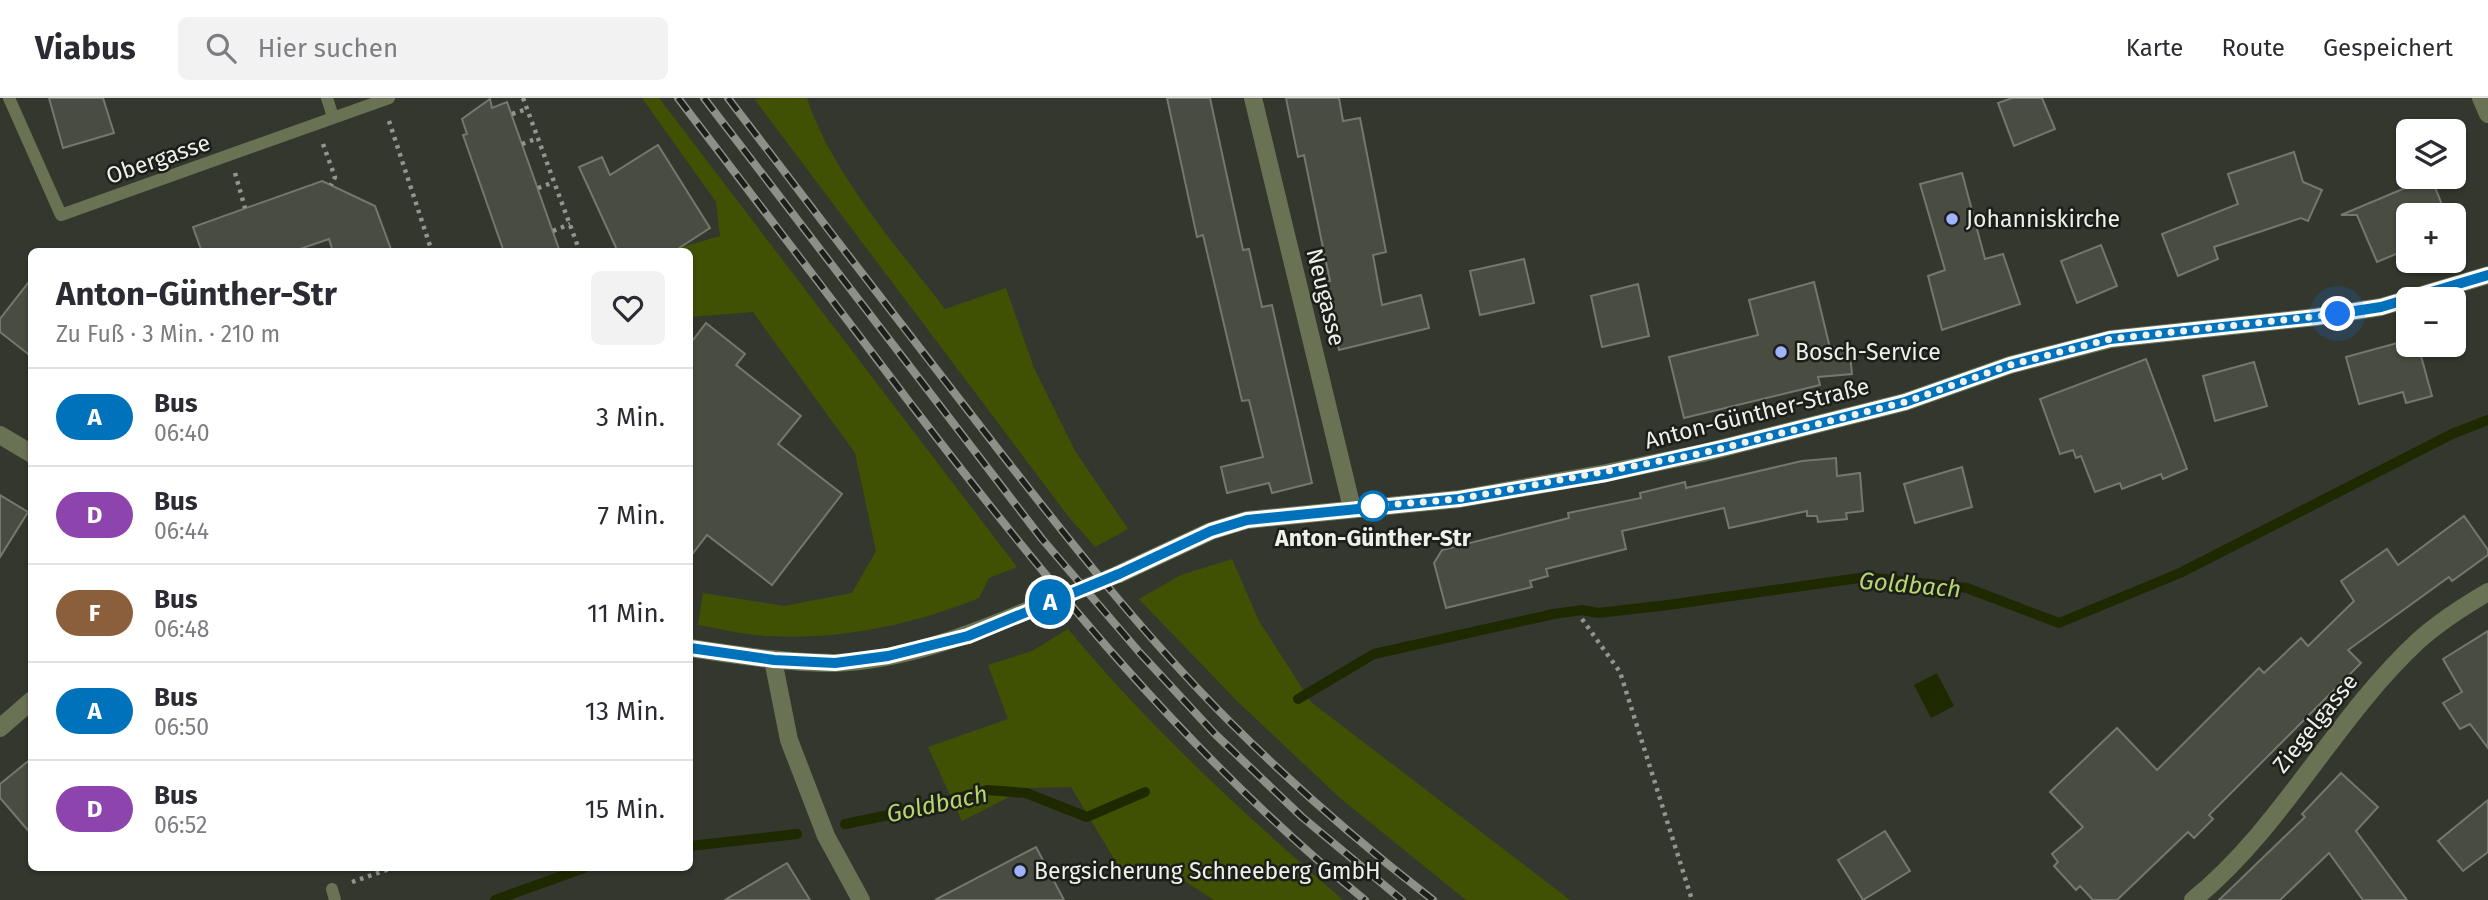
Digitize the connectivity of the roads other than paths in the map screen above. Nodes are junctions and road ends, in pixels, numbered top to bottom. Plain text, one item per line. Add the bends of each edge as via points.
1 (9, 98) edge
2 (327, 98) edge
3 (1253, 98) edge
4 (2481, 98) edge
5 (386, 99) edge
6 (2488, 114) edge
7 (333, 117) junction
8 (2488, 275) edge
9 (0, 435) edge
10 (28, 452) edge
11 (1352, 508) junction
12 (1119, 574) tunnel mouth
13 (2488, 592) edge
14 (1031, 609) tunnel mouth
15 (693, 648) edge
16 (774, 660) junction
17 (28, 704) edge
18 (0, 728) edge
19 (861, 900) edge
20 (2193, 900) edge

1 - 7 lane, Obergasse via 61,215
2 - 7 lane
3 - 11 street, Neugasse
4 - 6 street
5 - 7 lane, Obergasse
8 - 11 street, Anton-Günther-Straße via 2381,307 2110,339 2010,365 1905,402 1606,474 1459,499
9 - 10 street
11 - 12 street, Anton-Günther-Straße via 1247,520 1211,531
13 - 20 street, Ziegelgasse via 2418,640 2241,854
14 - 16 street via 968,636 888,656 835,663
15 - 16 street
16 - 19 street via 789,740 826,836
17 - 18 street

